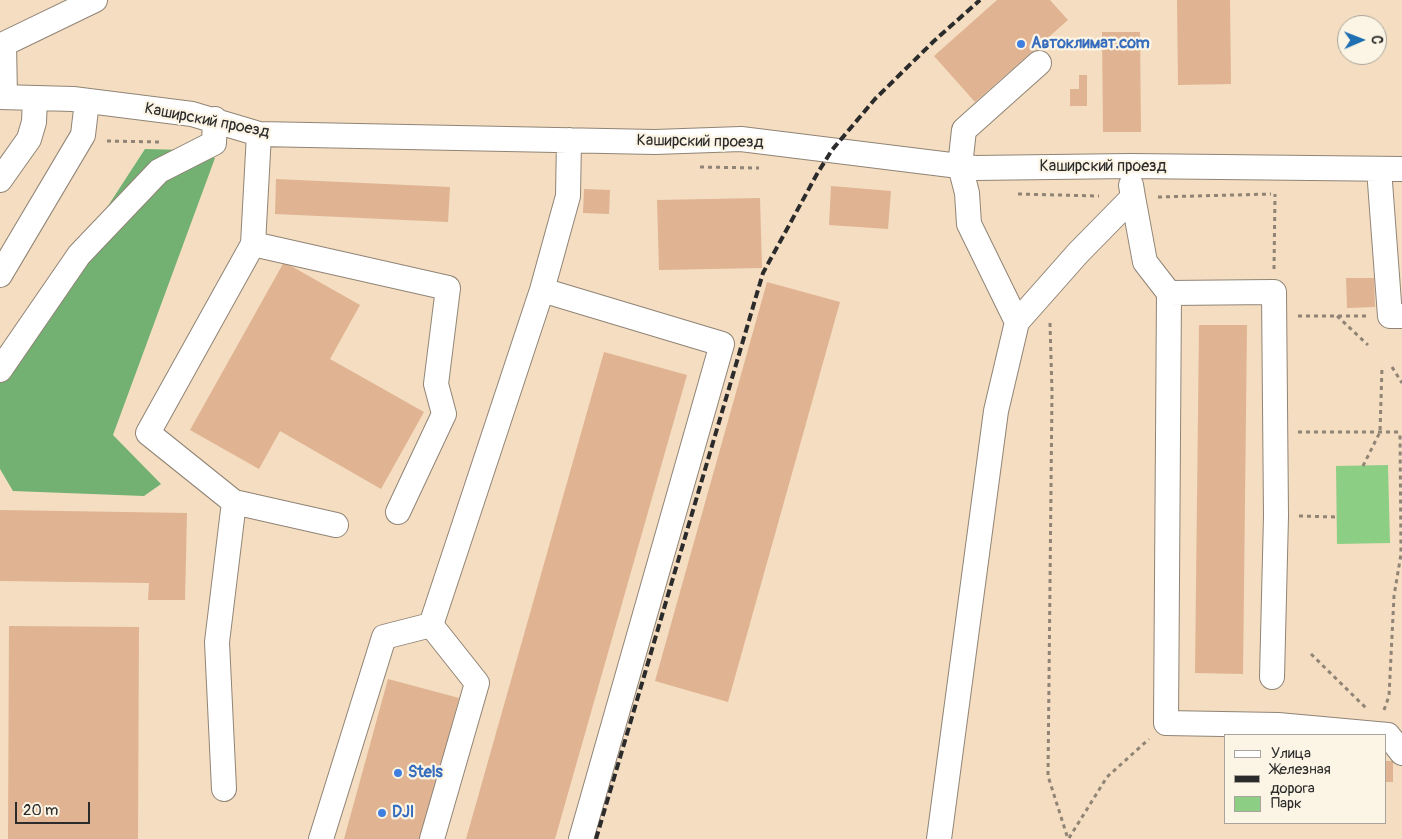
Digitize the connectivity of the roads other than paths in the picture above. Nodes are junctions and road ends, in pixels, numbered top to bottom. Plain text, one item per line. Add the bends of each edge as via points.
1 (95, 0) edge
2 (1039, 63) dead end
3 (2, 97) edge
4 (35, 98) junction
5 (87, 101) junction
6 (215, 119) junction
7 (259, 134) junction
8 (569, 140) junction
9 (960, 166) junction
10 (1130, 166) junction
11 (1391, 169) edge
12 (0, 180) edge
13 (1132, 197) junction
14 (253, 244) junction
15 (0, 275) edge
16 (542, 290) junction
17 (1169, 292) junction
18 (1396, 316) edge
19 (1017, 322) junction
20 (0, 370) edge
21 (234, 502) junction
22 (398, 512) dead end
23 (336, 525) dead end
24 (432, 625) junction
25 (1272, 677) dead end
26 (1362, 734) edge
27 (224, 789) dead end
28 (321, 839) edge
29 (432, 839) edge
30 (581, 839) edge
31 (939, 839) edge

1 - 3 street via 4,44
2 - 9 street via 964,130
3 - 4 street, Каширский проезд
4 - 5 street, Каширский проезд
4 - 12 street via 29,139
5 - 6 street, Каширский проезд
5 - 15 street via 83,135
6 - 7 street, Каширский проезд
6 - 20 street via 214,144 159,170 79,254
7 - 8 street, Каширский проезд
7 - 14 street
8 - 9 street, Каширский проезд via 655,142 740,139
8 - 16 street via 568,196
9 - 10 street, Каширский проезд
9 - 19 street via 967,193 969,224
10 - 11 street, Каширский проезд
10 - 13 street
11 - 18 street
13 - 17 street via 1145,262
13 - 19 street
14 - 21 street via 148,432
14 - 22 street via 448,288 436,384 444,414
16 - 24 street
16 - 30 street via 722,344
17 - 25 street via 1274,292 1276,516
17 - 26 street via 1166,723 1278,725
19 - 31 street via 996,410
21 - 23 street
21 - 27 street via 217,642
24 - 28 street via 384,637
24 - 29 street via 477,683

